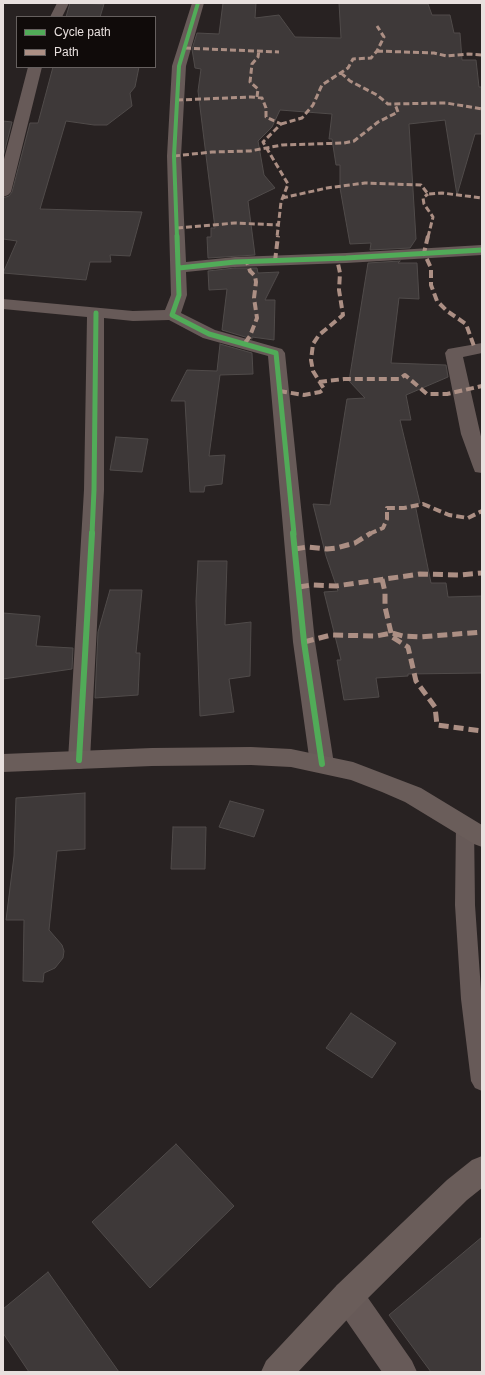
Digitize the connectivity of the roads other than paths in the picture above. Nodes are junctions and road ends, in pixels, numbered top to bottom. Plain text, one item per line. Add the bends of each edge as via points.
1 (63, 3) edge
2 (198, 3) edge
3 (56, 16) edge
4 (35, 68) edge
5 (3, 192) edge
6 (482, 250) edge
7 (179, 268) junction
8 (3, 304) edge
9 (96, 313) junction
10 (172, 315) junction
11 (482, 348) edge
12 (482, 467) edge
13 (79, 760) junction
14 (3, 763) edge
15 (322, 764) junction
16 (474, 831) edge
17 (482, 1081) edge
18 (482, 1170) edge
19 (348, 1296) junction
20 (277, 1372) edge
21 (401, 1372) edge

1 - 3 street
2 - 7 street via 179,66 174,156
4 - 5 street
6 - 7 street via 235,262
7 - 10 street via 179,295
8 - 9 street
9 - 10 street via 133,316
9 - 13 street via 94,490
10 - 15 street via 209,334 276,353 304,642
11 - 12 street via 454,353 470,434
13 - 14 main road
13 - 15 main road via 251,756 291,758
15 - 16 main road via 353,771 413,795
16 - 17 lane via 465,905 470,999
18 - 19 main road via 457,1190
19 - 20 main road
19 - 21 street

